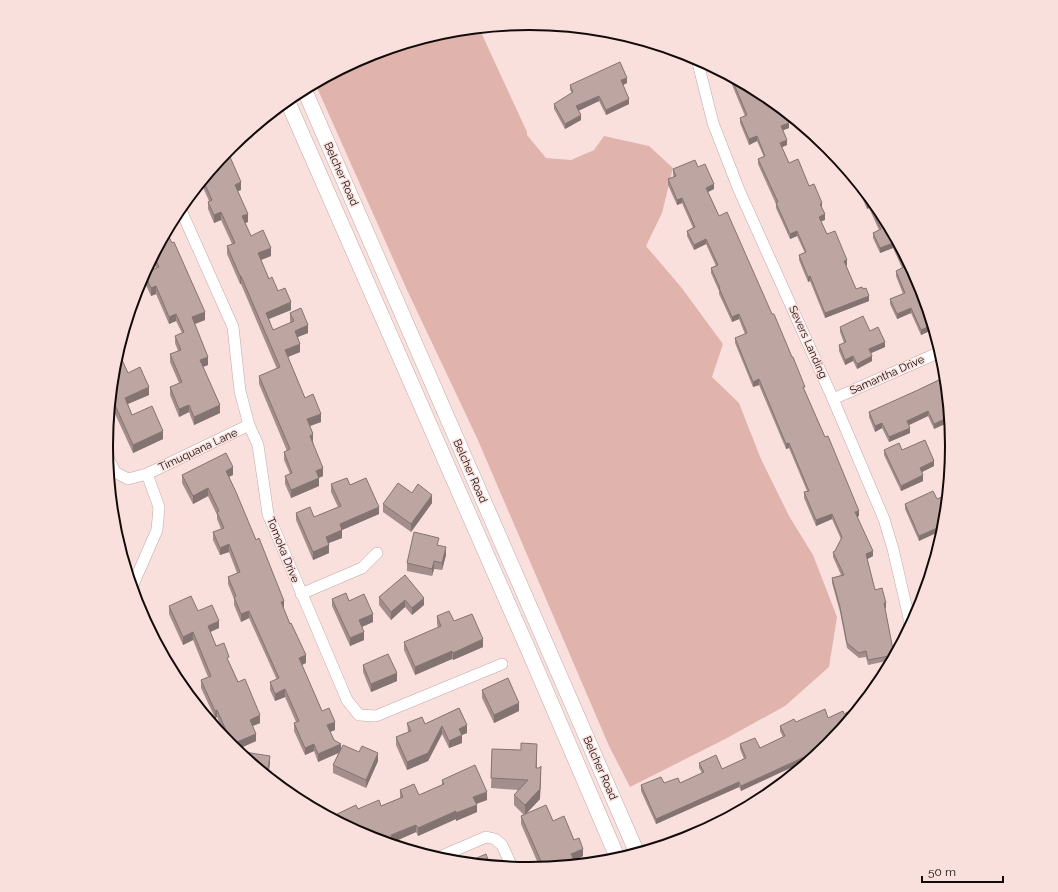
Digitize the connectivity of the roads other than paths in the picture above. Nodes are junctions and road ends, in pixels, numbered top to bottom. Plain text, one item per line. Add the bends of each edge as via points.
1 (699, 67) edge
2 (307, 95) edge
3 (290, 106) edge
4 (183, 215) edge
5 (935, 354) edge
6 (833, 399) junction
7 (249, 425) junction
8 (114, 470) edge
9 (147, 474) junction
10 (377, 553) dead end
11 (135, 580) edge
12 (301, 594) junction
13 (908, 615) edge
14 (502, 664) dead end
15 (635, 848) edge
16 (615, 853) edge
17 (447, 854) edge
18 (509, 861) edge

1 - 6 street, Severs Landing via 713,123 739,190
2 - 15 main road, Belcher Road
3 - 16 main road, Belcher Road
4 - 7 street, Tomoka Drive via 232,327 240,391
5 - 6 street, Samantha Drive
6 - 13 street, Severs Landing via 884,519
7 - 9 street, Timuquana Lane
7 - 12 street, Tomoka Drive via 258,445 268,514
8 - 9 street, Timuquana Lane via 128,479
9 - 11 street, Timuquana Lane via 159,507 157,530
10 - 12 street via 362,568
12 - 14 street, Tomoka Drive via 347,700 359,715 376,716
17 - 18 street via 486,837 495,839 502,845

